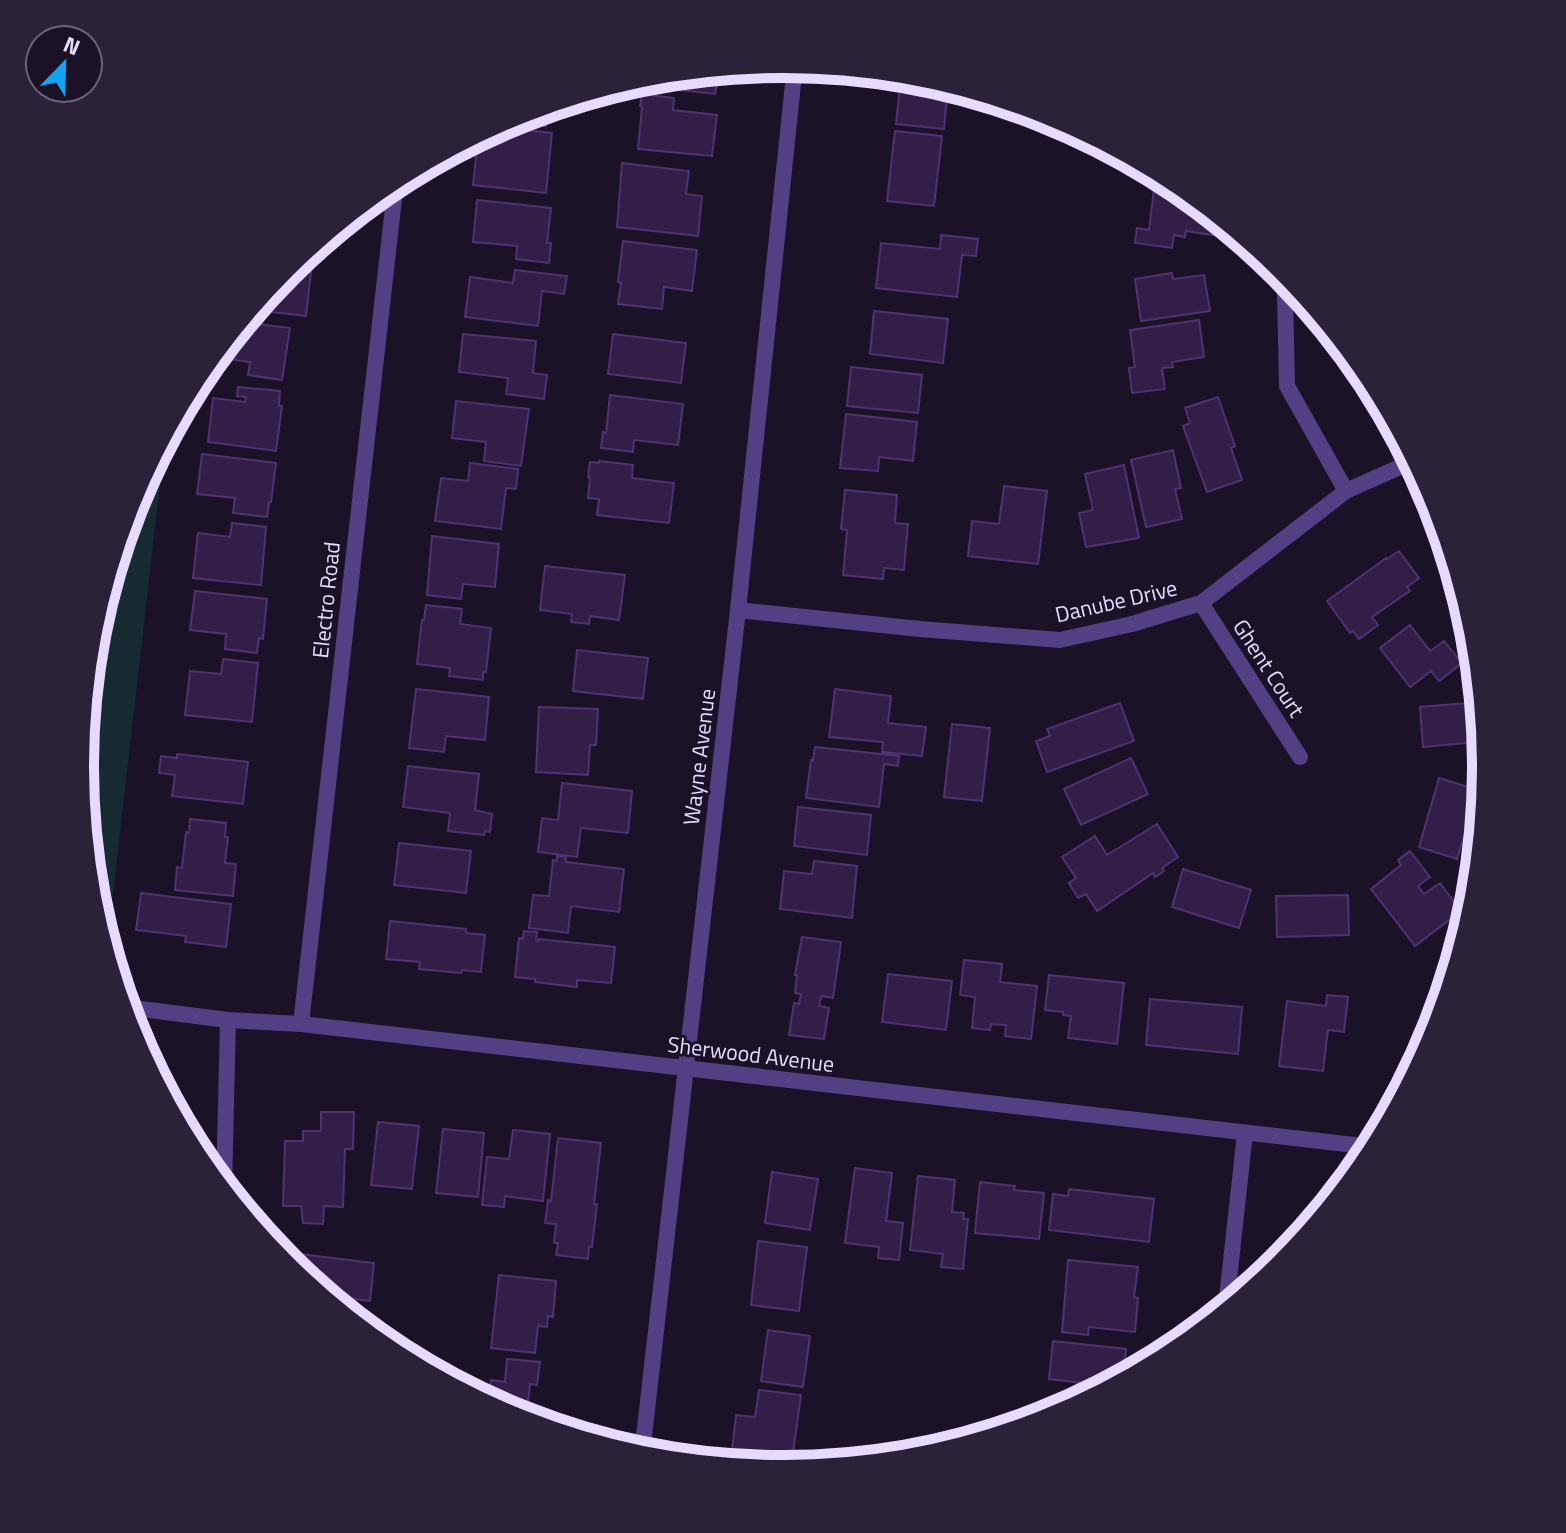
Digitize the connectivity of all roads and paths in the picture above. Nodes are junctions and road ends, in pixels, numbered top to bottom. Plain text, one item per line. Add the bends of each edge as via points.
1 (794, 78) edge
2 (394, 198) edge
3 (1285, 296) edge
4 (1402, 466) edge
5 (1346, 491) junction
6 (1201, 603) junction
7 (738, 610) junction
8 (1300, 757) dead end
9 (139, 1009) edge
10 (228, 1020) junction
11 (301, 1024) junction
12 (685, 1068) junction
13 (1245, 1133) junction
14 (1357, 1145) edge
15 (224, 1168) edge
16 (1228, 1292) edge
17 (643, 1441) edge

1 - 7 street, Wayne Avenue
2 - 11 street, Electro Road
3 - 5 street via 1287,386
4 - 5 street, Danube Drive
5 - 6 street, Danube Drive
6 - 7 street, Danube Drive via 1060,640
6 - 8 street, Ghent Court
7 - 12 street, Wayne Avenue
9 - 10 street, Sherwood Avenue
10 - 11 street, Sherwood Avenue
10 - 15 street
11 - 12 street, Sherwood Avenue
12 - 13 street, Sherwood Avenue
12 - 17 street, Wayne Avenue
13 - 14 street, Sherwood Avenue
13 - 16 street

